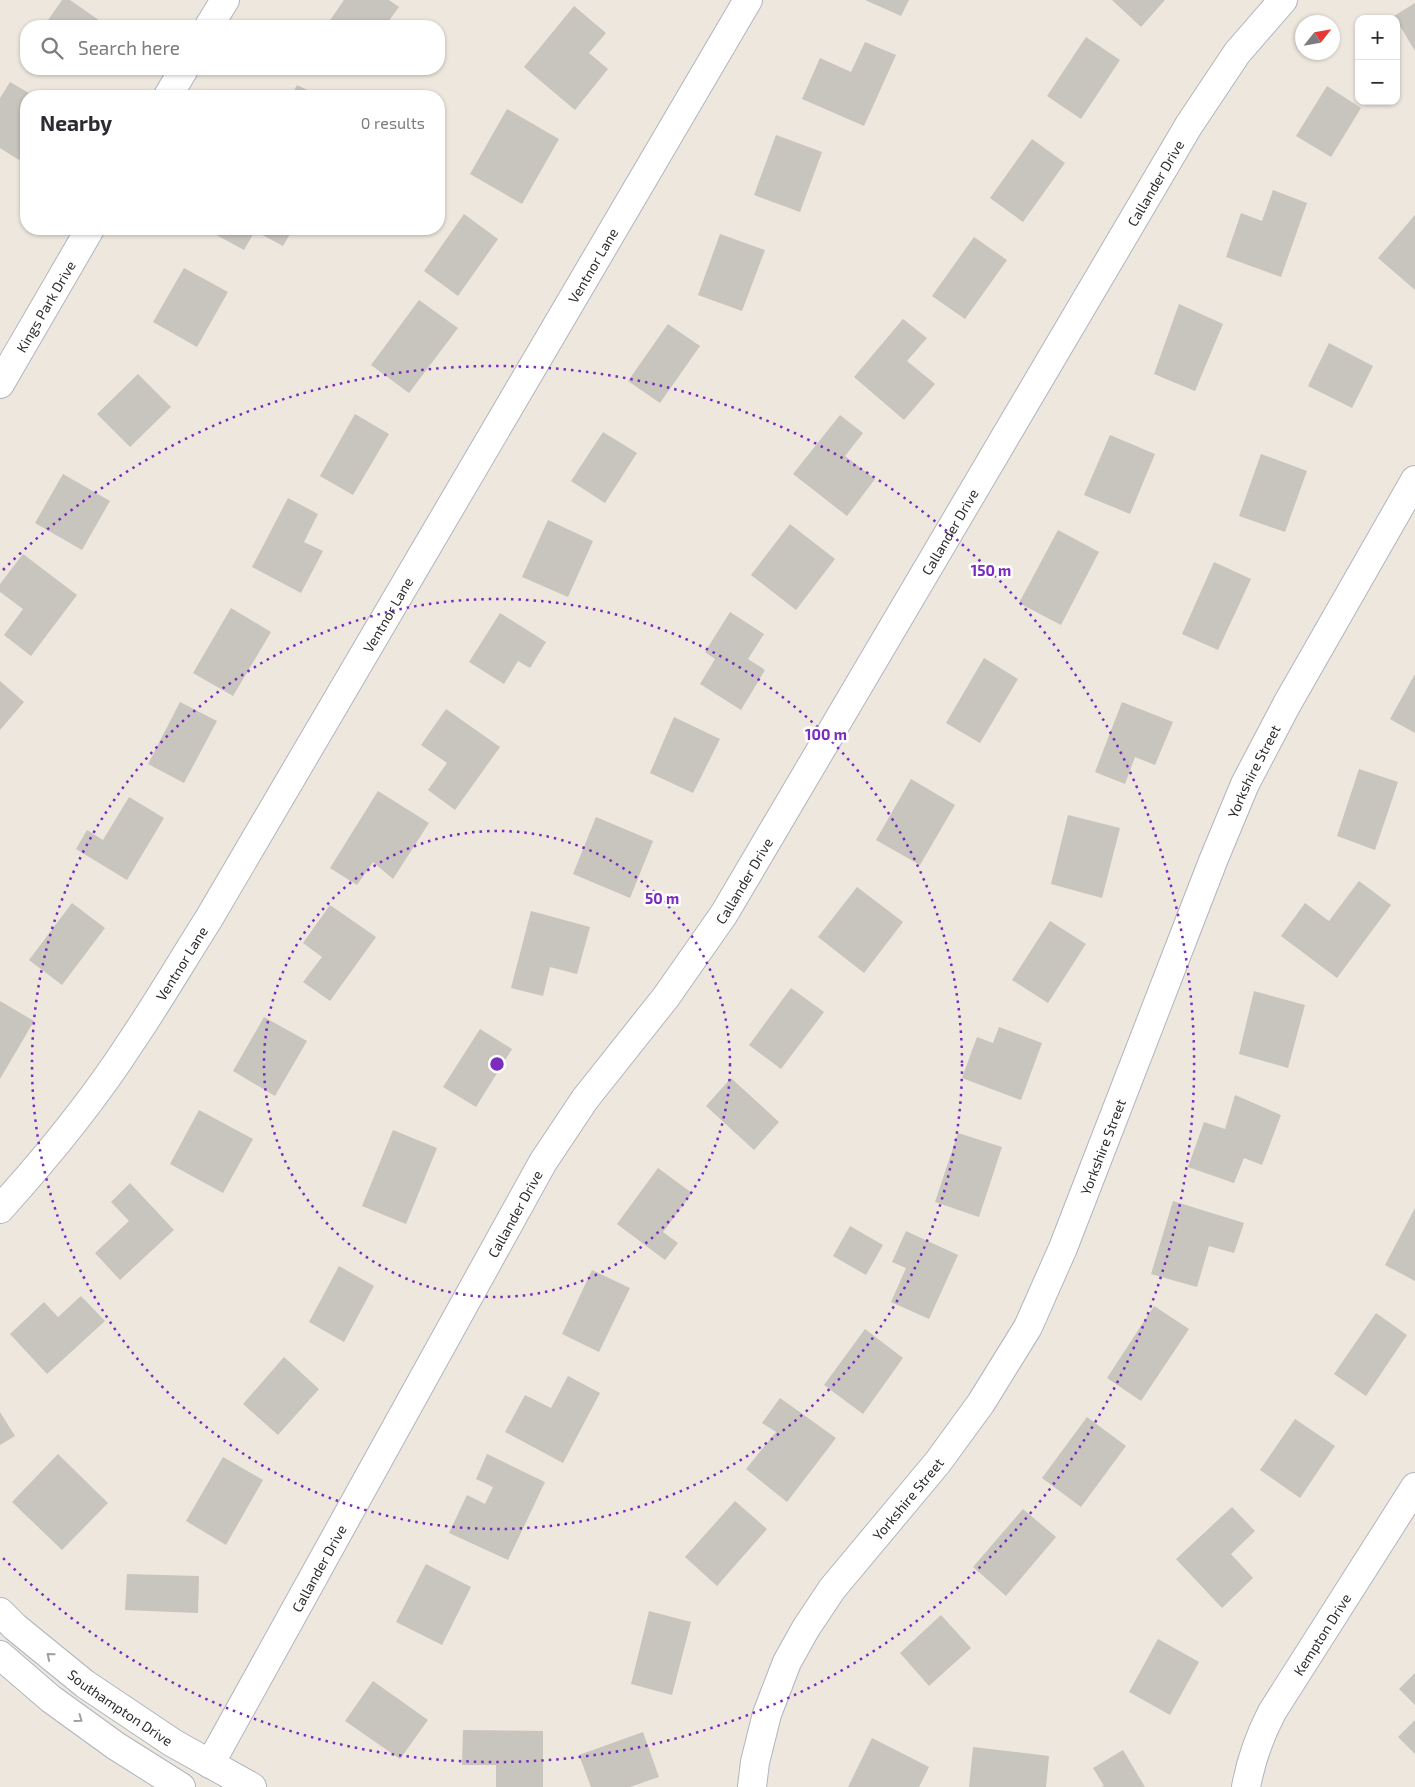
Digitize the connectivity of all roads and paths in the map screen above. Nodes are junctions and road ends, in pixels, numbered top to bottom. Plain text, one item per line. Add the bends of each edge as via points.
1 (225, 0) edge
2 (748, 0) edge
3 (1283, 0) edge
4 (213, 20) edge
5 (180, 75) edge
6 (172, 90) edge
7 (87, 235) edge
8 (0, 384) edge
9 (1415, 480) edge
10 (0, 1209) edge
11 (1415, 1487) edge
12 (0, 1612) edge
13 (0, 1655) edge
14 (210, 1764) junction
15 (181, 1787) edge
16 (252, 1787) edge
17 (752, 1787) edge
18 (1246, 1787) edge

1 - 4 street
2 - 10 street, Ventnor Lane via 208,920 131,1043 94,1095 34,1172
3 - 14 street, Callander Drive via 1237,53 1189,125 724,914 666,997 585,1099 543,1162
5 - 6 street
7 - 8 street, Kings Park Drive
9 - 17 street, Yorkshire Street via 1286,704 1245,784 1212,861 1063,1248 1028,1327 981,1403 832,1589 806,1628 787,1662 767,1714
11 - 18 street, Kempton Drive via 1272,1712 1260,1735
14 -> 12 street, Southampton Drive via 85,1684
13 -> 15 street via 51,1699
14 - 16 street, Southampton Drive

